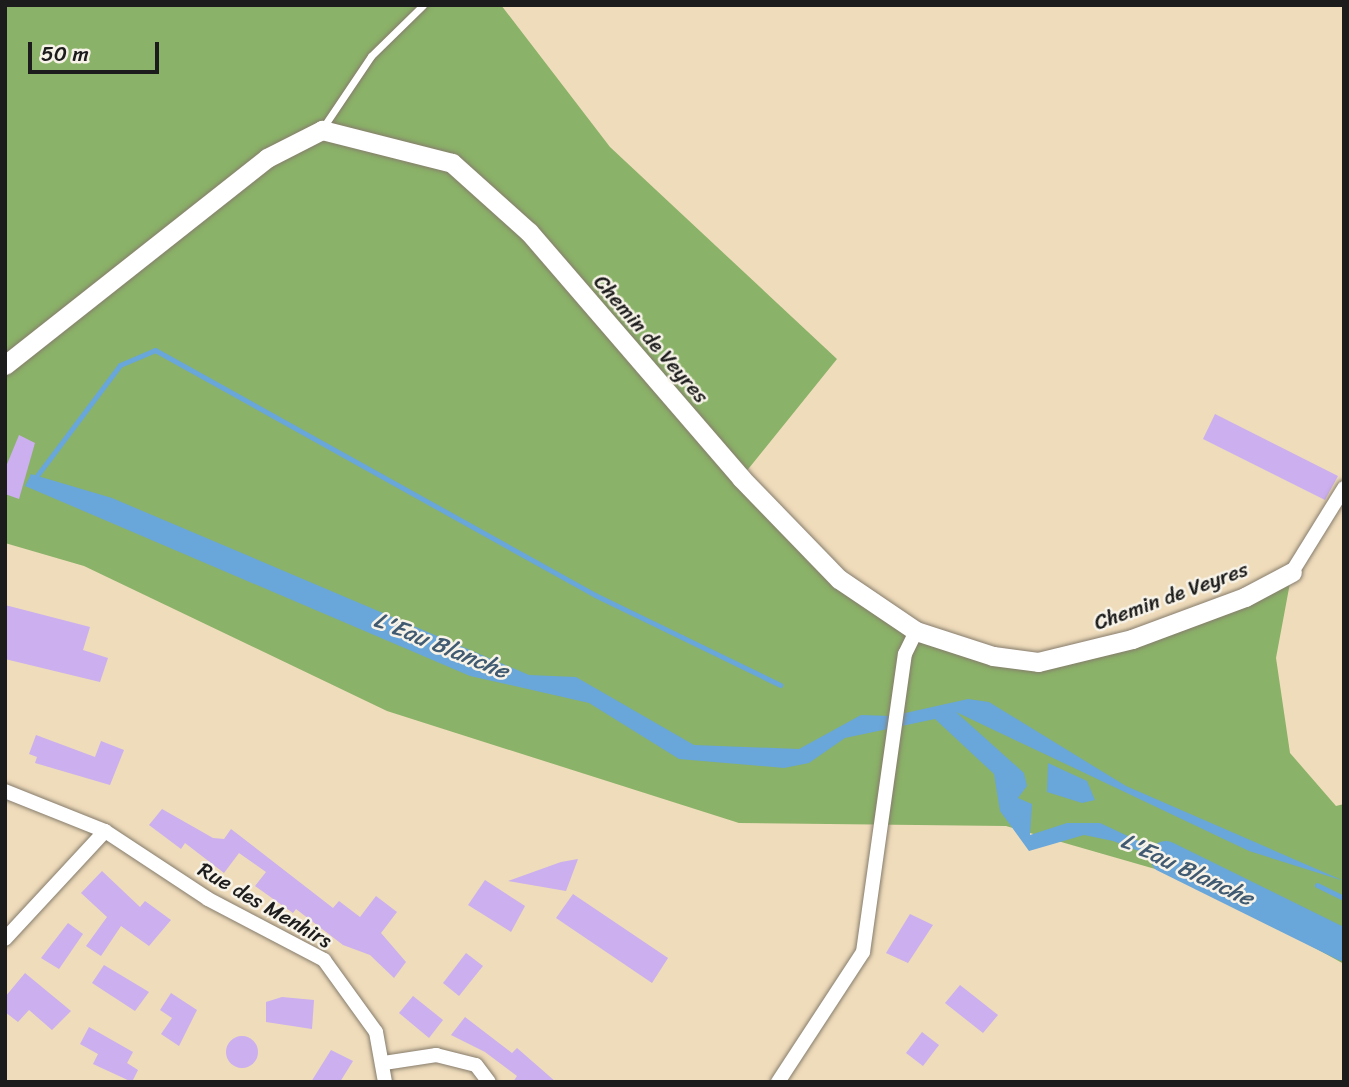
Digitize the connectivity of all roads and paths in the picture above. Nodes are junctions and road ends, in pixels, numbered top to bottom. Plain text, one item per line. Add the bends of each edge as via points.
1 (423, 5) edge
2 (322, 130) junction
3 (5, 365) edge
4 (1344, 488) edge
5 (1292, 572) joint
6 (916, 631) junction
7 (5, 791) edge
8 (105, 831) junction
9 (5, 939) edge
10 (384, 1063) junction
11 (385, 1082) edge
12 (489, 1082) edge
13 (778, 1082) edge

1 - 2 lane via 371,56
2 - 3 street via 267,158
2 - 6 street, Chemin de Veyres via 452,163 529,232 741,478 839,579
4 - 5 street
5 - 6 street, Chemin de Veyres via 1245,597 1132,639 1038,662 993,656
6 - 13 street via 905,654 863,952
7 - 8 street, Rue des Menhirs
8 - 9 street
8 - 10 street, Rue des Menhirs via 208,900 324,960 363,1008
10 - 11 street, Rue des Menhirs
10 - 12 street via 436,1055 477,1065

